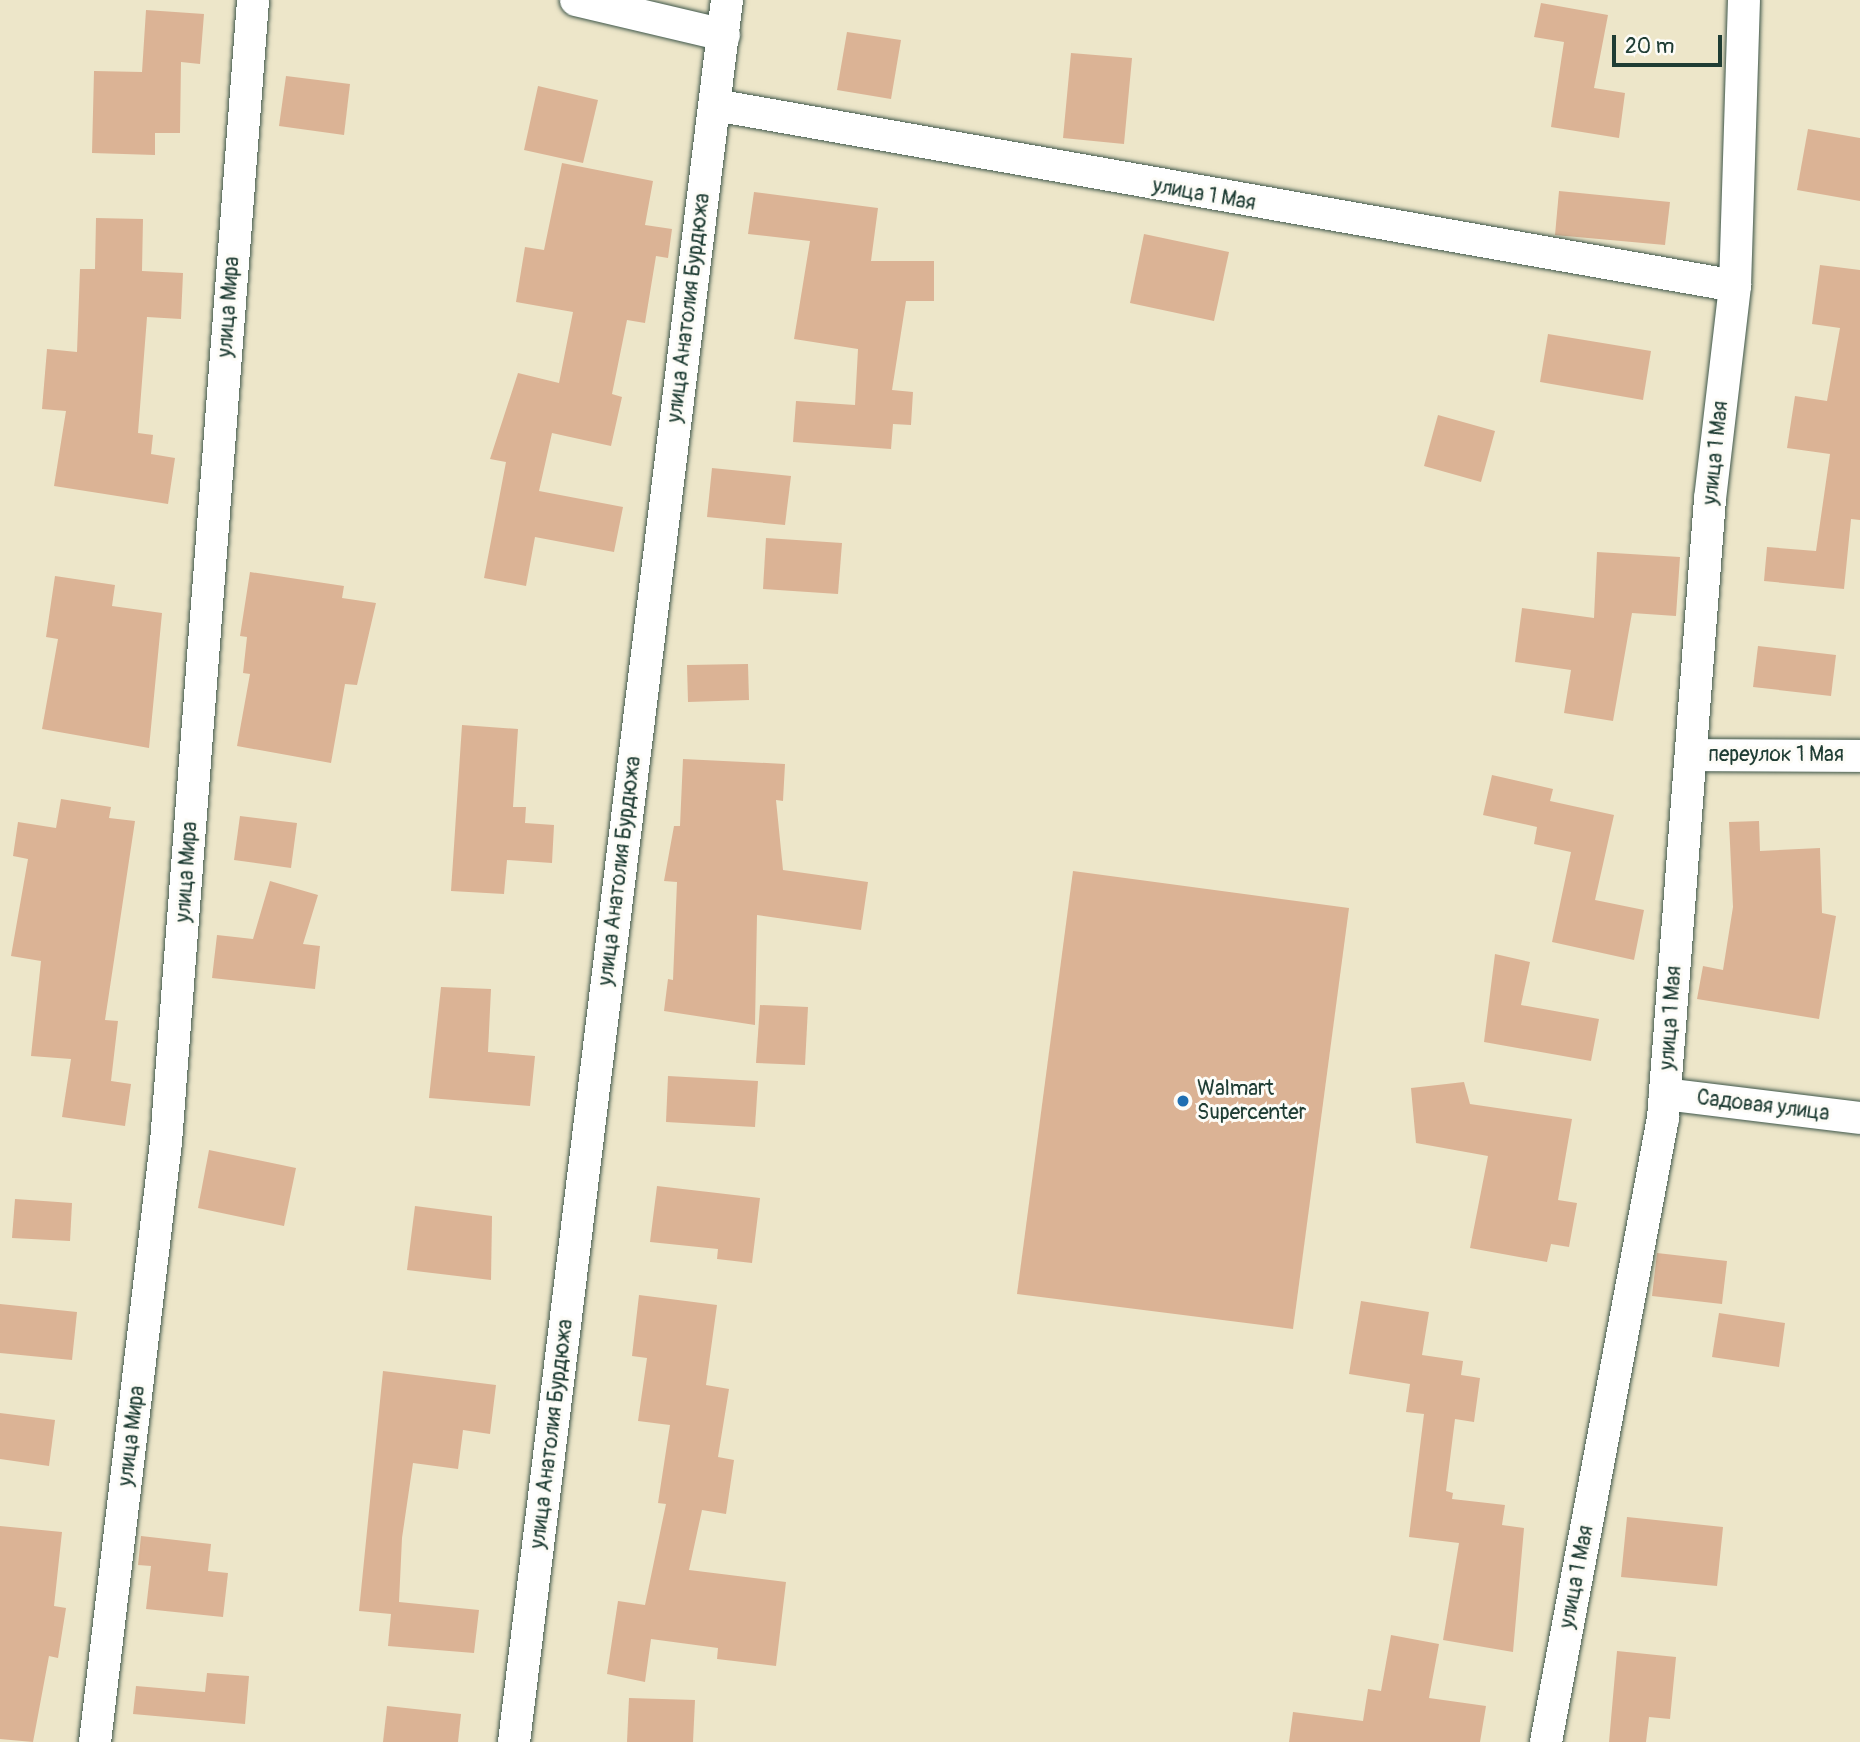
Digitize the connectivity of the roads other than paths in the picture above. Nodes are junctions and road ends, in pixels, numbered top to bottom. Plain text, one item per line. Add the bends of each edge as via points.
1 (253, 0) edge
2 (576, 0) edge
3 (727, 0) edge
4 (1744, 0) edge
5 (724, 35) junction
6 (715, 105) junction
7 (1735, 286) junction
8 (1692, 755) junction
9 (1860, 756) edge
10 (1665, 1094) junction
11 (1860, 1118) edge
12 (95, 1742) edge
13 (514, 1742) edge
14 (1546, 1742) edge

1 - 12 street, улица Мира via 166,1142
2 - 5 street
3 - 5 street, улица Анатолия Бурдюжа
4 - 7 street, улица 1 Мая
5 - 6 street, улица Анатолия Бурдюжа
6 - 7 street, улица 1 Мая
6 - 13 street, улица Анатолия Бурдюжа
7 - 8 street, улица 1 Мая via 1710,499
8 - 9 street, переулок 1 Мая
8 - 10 street, улица 1 Мая
10 - 11 street, Садовая улица
10 - 14 street, улица 1 Мая

